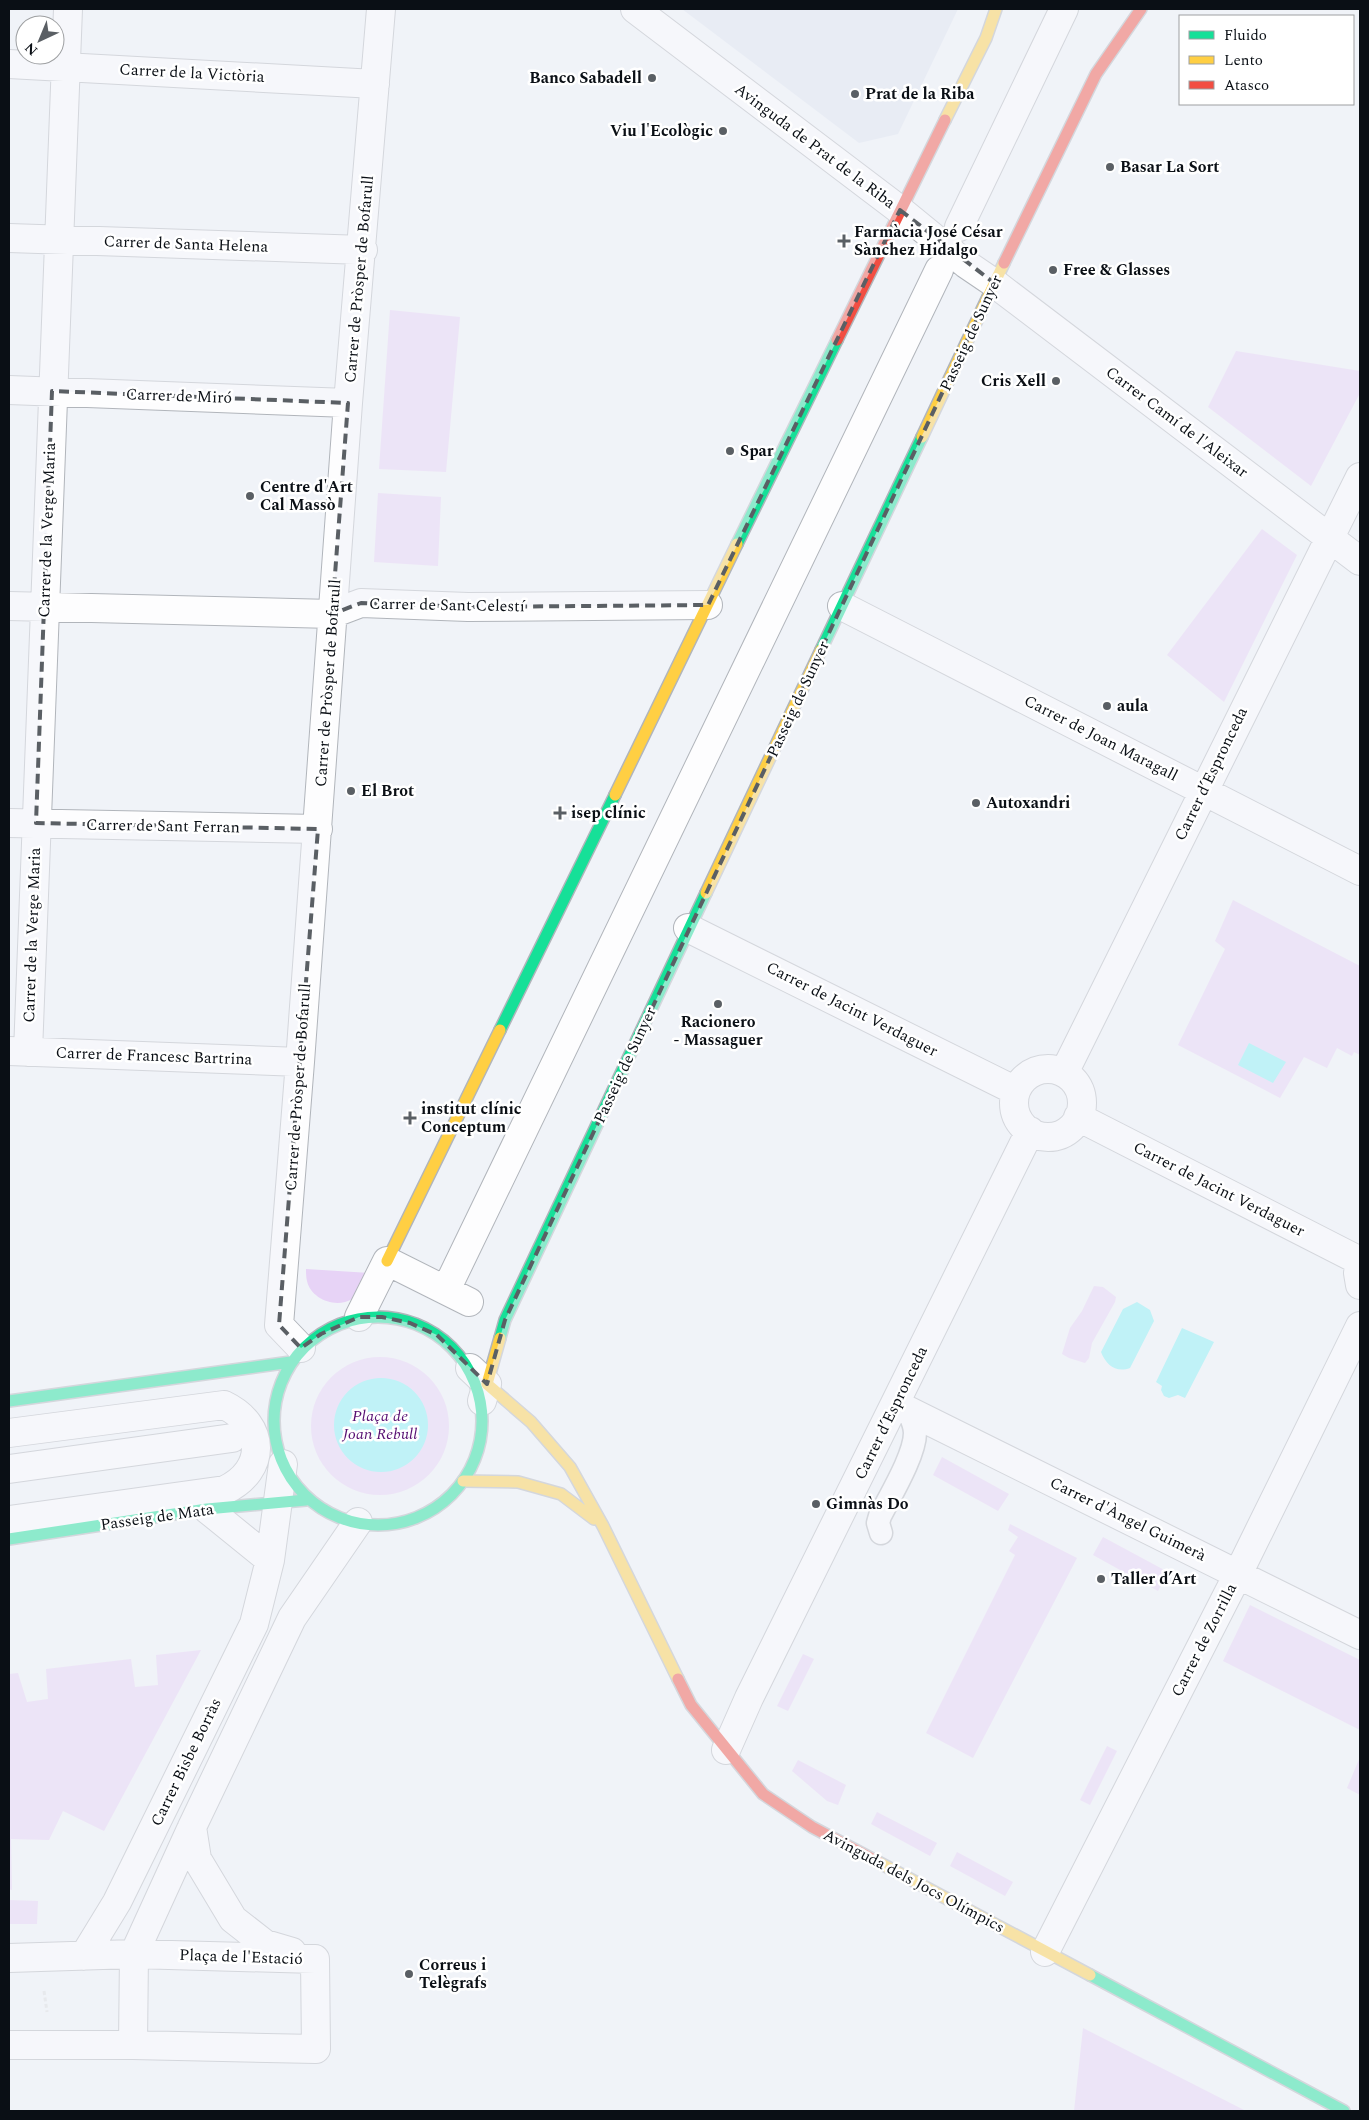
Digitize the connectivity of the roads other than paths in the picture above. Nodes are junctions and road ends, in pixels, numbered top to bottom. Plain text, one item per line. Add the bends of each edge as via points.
1 (68, 9) edge
2 (381, 9) edge
3 (635, 9) edge
4 (996, 9) edge
5 (1001, 9) edge
6 (1064, 9) edge
7 (1127, 9) edge
8 (1141, 9) edge
9 (986, 38) junction
10 (9, 64) edge
11 (65, 66) junction
12 (1096, 74) junction
13 (375, 84) junction
14 (900, 210) junction
15 (959, 227) dead end
16 (9, 238) edge
17 (58, 239) junction
18 (363, 250) junction
19 (939, 270) dead end
20 (994, 283) junction
21 (9, 390) edge
22 (52, 391) junction
23 (348, 403) junction
24 (1360, 477) edge
25 (1330, 537) junction
26 (1360, 561) edge
27 (708, 605) junction
28 (9, 606) edge
29 (842, 606) junction
30 (44, 608) junction
31 (332, 614) junction
32 (1203, 790) junction
33 (9, 823) edge
34 (36, 824) junction
35 (318, 829) junction
36 (1360, 871) edge
37 (688, 928) junction
38 (18, 1052) edge
39 (300, 1062) junction
40 (1064, 1073) junction
41 (1016, 1091) junction
42 (1078, 1117) junction
43 (1030, 1131) junction
44 (387, 1261) junction
45 (1360, 1268) edge
46 (359, 1317) junction
47 (1360, 1326) edge
48 (296, 1355) junction
49 (480, 1384) junction
50 (9, 1401) edge
51 (902, 1407) junction
52 (9, 1433) edge
53 (232, 1438) dead end
54 (282, 1464) junction
55 (9, 1469) edge
56 (463, 1481) junction
57 (306, 1500) junction
58 (278, 1502) junction
59 (207, 1509) junction
60 (9, 1520) edge
61 (358, 1522) junction
62 (603, 1526) junction
63 (881, 1533) dead end
64 (9, 1539) edge
65 (270, 1560) junction
66 (1238, 1574) junction
67 (1360, 1635) edge
68 (726, 1750) junction
69 (192, 1827) junction
70 (1045, 1952) junction
71 (134, 1954) junction
72 (84, 1956) junction
73 (9, 1958) edge
74 (315, 1959) junction
75 (9, 2045) edge
76 (133, 2045) junction
77 (1344, 2111) edge

1 - 11 street, Carrer de la Verge Maria
2 - 13 street, Carrer de Pròsper de Bofarull
3 - 14 street, Avinguda de Prat de la Riba
4 - 9 street
5 - 9 lane
6 - 15 street
7 - 12 lane
8 - 12 street, Passeig de Sunyer
9 - 14 street
10 - 11 street, Carrer de la Victòria
11 - 13 street, Carrer de la Victòria
11 - 17 street, Carrer de la Verge Maria
12 - 20 street, Passeig de Sunyer
13 - 18 street, Carrer de Pròsper de Bofarull
14 - 20 street, Avinguda de Prat de la Riba
14 - 27 street
16 - 17 street, Carrer de Santa Helena
17 - 18 street, Carrer de Santa Helena
17 - 22 street, Carrer de la Verge Maria
18 - 23 street, Carrer de Pròsper de Bofarull
19 - 44 street via 457,1296
20 - 25 street, Carrer Camí de l'Aleixar
20 - 29 street, Passeig de Sunyer
21 - 22 street, Carrer de Miró
22 - 23 street, Carrer de Miró
22 - 30 street, Carrer de la Verge Maria
23 - 31 street, Carrer de Pròsper de Bofarull
24 - 25 street, Carrer d’Espronceda
25 - 26 street, Carrer Camí de l'Aleixar
25 - 32 street, Carrer d’Espronceda
27 - 31 street, Carrer de Sant Celestí via 468,607 361,603
27 - 44 street
28 - 30 street, Carrer de Sant Celestí
29 - 32 street, Carrer de Joan Maragall
29 - 37 street, Passeig de Sunyer
30 - 31 street, Carrer de Sant Celestí
30 - 34 street, Carrer de la Verge Maria
31 - 35 street, Carrer de Pròsper de Bofarull
32 - 36 street, Carrer de Joan Maragall
32 - 40 street, Carrer d’Espronceda
33 - 34 street, Carrer de Sant Ferran
34 - 35 street, Carrer de Sant Ferran
34 - 38 street, Carrer de la Verge Maria
35 - 39 street, Carrer de Pròsper de Bofarull
37 - 41 street, Carrer de Jacint Verdaguer
37 - 49 street, Passeig de Sunyer via 505,1320
38 - 39 street, Carrer de Francesc Bartrina
39 - 48 street, Carrer de Pròsper de Bofarull via 278,1325
40 - 41 street via 1039,1070 1022,1080
40 - 42 street via 1080,1092 1082,1105
41 - 43 street via 1015,1110 1020,1122
42 - 43 street via 1060,1134 1041,1136
42 - 45 street, Carrer de Jacint Verdaguer
43 - 51 street, Carrer d’Espronceda
44 - 46 street
46 - 48 street via 321,1334
46 - 49 street, Avinguda dels Jocs Olímpics via 382,1317 410,1323 437,1335 459,1354
47 - 66 street, Carrer de Zorrilla
48 - 50 street
48 - 54 street via 278,1396 276,1415
49 - 56 street, Passeig de Sunyer via 483,1428 477,1455
49 - 62 street, Avinguda dels Jocs Olímpics via 531,1422 570,1467
51 - 63 lane via 914,1426 914,1441 880,1516
51 - 66 street, Carrer d'Àngel Guimerà
51 - 68 street, Carrer d’Espronceda via 749,1698
52 - 60 street via 224,1405 246,1420 256,1444 250,1470 238,1484 225,1490
53 - 55 street
54 - 57 street via 290,1481
54 - 58 street, Carrer Bisbe Borràs
56 - 61 street, Passeig de Sunyer via 447,1501 430,1512 385,1524
56 - 62 street, Avinguda dels Jocs Olímpics via 518,1482 561,1494
57 - 58 street, Passeig de Mata
57 - 61 street, Passeig de Sunyer
58 - 59 street, Passeig de Mata
58 - 65 street, Carrer Bisbe Borràs
59 - 64 street, Passeig de Mata
59 - 65 street
61 - 69 street, Carrer Bisbe Borràs via 292,1618
62 - 68 street, Avinguda dels Jocs Olímpics via 691,1705
65 - 72 street, Carrer Bisbe Borràs via 254,1624 117,1902
66 - 67 street, Carrer d'Àngel Guimerà
66 - 70 street, Carrer de Zorrilla
68 - 70 street, Avinguda dels Jocs Olímpics via 763,1794 812,1827
69 - 71 street, Carrer Bisbe Borràs
69 - 74 street, Carrer Bisbe Borràs via 196,1859 233,1919 265,1944
70 - 77 street, Avinguda dels Jocs Olímpics
71 - 72 street, Plaça de l'Estació
71 - 74 street, Plaça de l'Estació
71 - 76 street
72 - 73 street, Plaça de l'Estació
74 - 76 street, Plaça de l'Estació via 316,2049
75 - 76 street, Plaça de l'Estació

